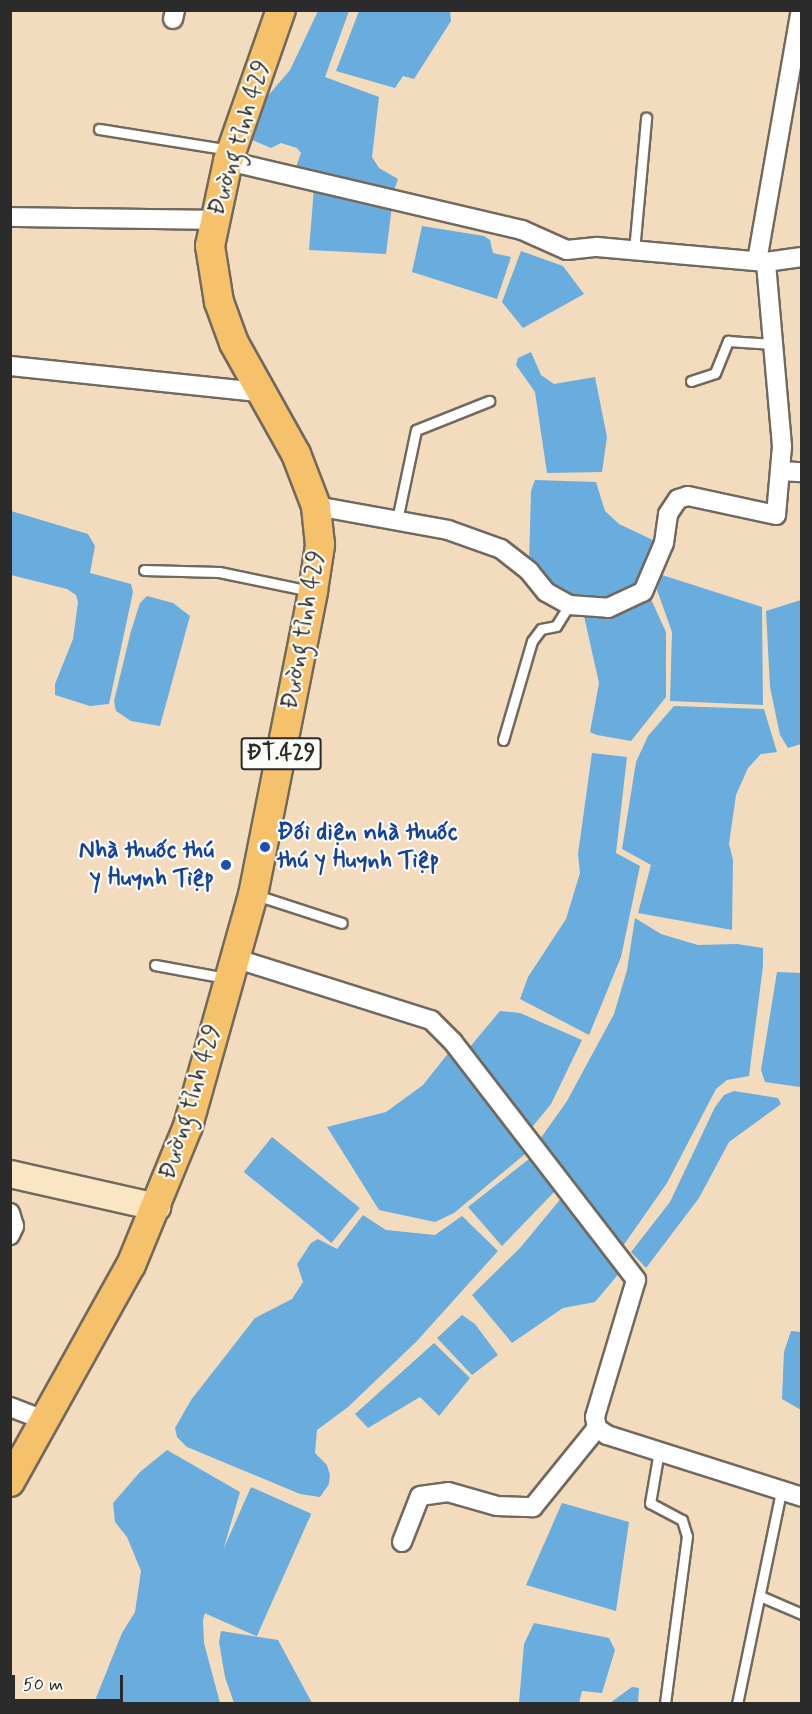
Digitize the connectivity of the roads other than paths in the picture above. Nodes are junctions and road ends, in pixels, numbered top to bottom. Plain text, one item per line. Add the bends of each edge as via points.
1 (282, 10) edge
2 (801, 10) edge
3 (796, 79) edge
4 (646, 118) dead end
5 (99, 129) dead end
6 (230, 156) junction
7 (10, 217) edge
8 (213, 220) junction
9 (634, 251) junction
10 (801, 256) edge
11 (762, 261) junction
12 (773, 344) junction
13 (10, 366) edge
14 (691, 381) dead end
15 (259, 392) junction
16 (489, 401) dead end
17 (780, 471) junction
18 (801, 472) edge
19 (316, 506) junction
20 (397, 520) junction
21 (144, 570) dead end
22 (313, 591) junction
23 (569, 605) junction
24 (503, 740) dead end
25 (254, 895) junction
26 (342, 923) dead end
27 (155, 965) dead end
28 (231, 968) junction
29 (12, 1179) edge
30 (157, 1207) junction
31 (10, 1213) edge
32 (10, 1235) edge
33 (10, 1407) edge
34 (44, 1420) junction
35 (597, 1428) junction
36 (659, 1451) junction
37 (10, 1482) edge
38 (782, 1492) junction
39 (801, 1497) edge
40 (402, 1542) dead end
41 (760, 1596) junction
42 (801, 1614) edge
43 (665, 1704) edge
44 (737, 1704) edge

1 - 6 main road, Đường tỉnh 429 / ĐT.429
2 - 3 street
3 - 11 street
4 - 9 lane
5 - 6 lane
6 - 8 main road, Đường tỉnh 429 / ĐT.429
6 - 9 street via 522,230 567,250 597,247
7 - 8 street
8 - 15 main road, Đường tỉnh 429 / ĐT.429 via 210,246 219,302
9 - 11 street
10 - 11 street
11 - 12 street
12 - 14 lane via 728,341 715,373
12 - 17 street
13 - 15 street
15 - 19 main road, Đường tỉnh 429 / ĐT.429 via 296,454
16 - 20 lane via 416,430
17 - 18 street
17 - 23 street via 776,515 688,496 678,498 671,505 664,543 643,592 608,609
19 - 20 street
19 - 22 main road, Đường tỉnh 429 / ĐT.429 via 320,545
20 - 23 street via 448,530 501,549 529,571 546,592
21 - 22 lane via 219,572
22 - 25 main road, Đường tỉnh 429 / ĐT.429
23 - 24 lane via 556,626 541,629 532,641
25 - 26 lane
25 - 28 main road, Đường tỉnh 429 / ĐT.429
27 - 28 lane
28 - 30 main road, Đường tỉnh 429 / ĐT.429 via 188,1126
28 - 35 street via 431,1020 453,1042 636,1280 595,1417
29 - 30 street
30 - 34 main road, Đường tỉnh 429 / ĐT.429 via 130,1265
31 - 32 street via 14,1226
33 - 34 street
34 - 37 main road, Đường tỉnh 429 / ĐT.429
35 - 36 street via 607,1435
35 - 40 street via 533,1507 497,1506 448,1492 420,1496
36 - 38 street
36 - 43 lane via 650,1503 682,1520 687,1536
38 - 39 street
38 - 41 lane
41 - 42 lane
41 - 44 lane

